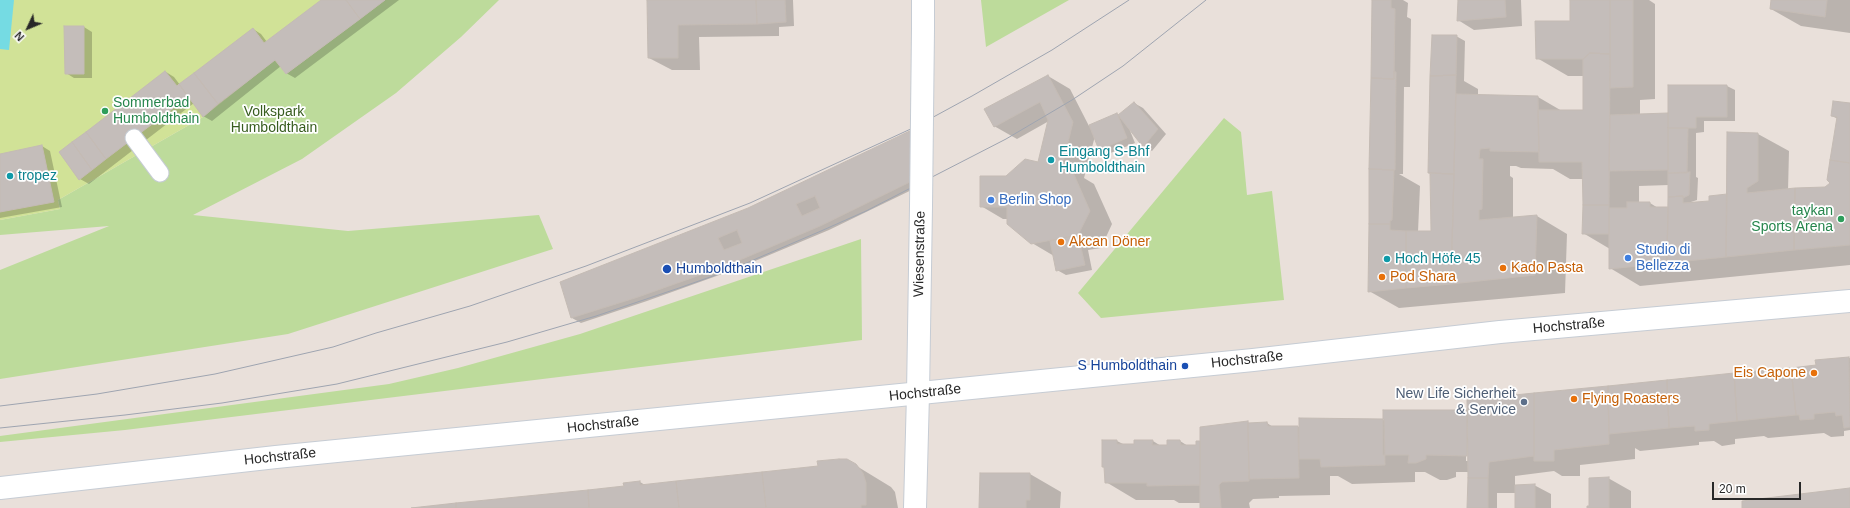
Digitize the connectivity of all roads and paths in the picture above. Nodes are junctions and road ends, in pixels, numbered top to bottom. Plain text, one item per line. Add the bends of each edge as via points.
1 (923, 0) edge
2 (134, 138) dead end
3 (160, 173) dead end
4 (1850, 301) edge
5 (918, 394) junction
6 (0, 488) edge
7 (915, 508) edge

1 - 5 street, Wiesenstraße, bridge
2 - 3 lane
4 - 5 street, Hochstraße via 1500,332
5 - 6 street, Hochstraße via 276,457
5 - 7 street, Wiesenstraße

